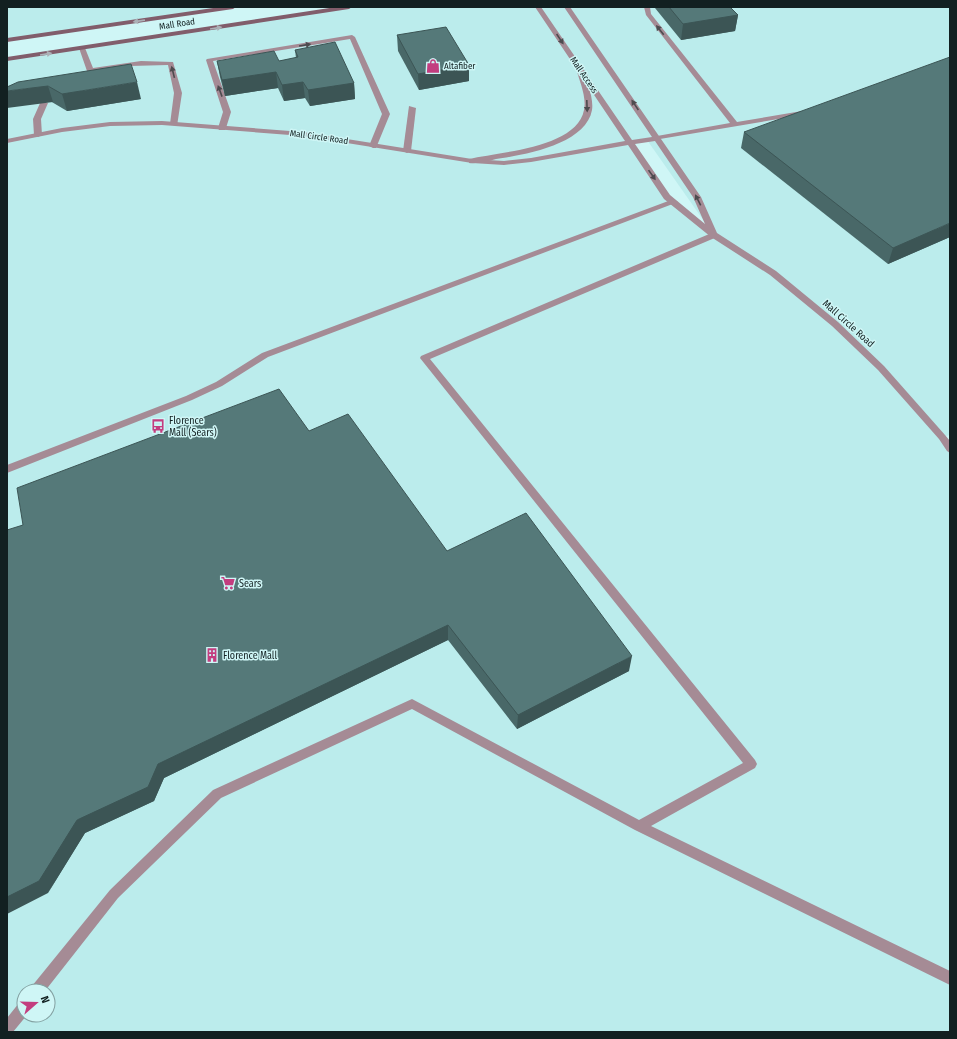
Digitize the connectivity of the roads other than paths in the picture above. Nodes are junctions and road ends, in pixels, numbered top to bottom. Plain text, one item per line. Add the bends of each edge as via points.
1 (233, 7) edge
2 (349, 7) edge
3 (538, 7) edge
4 (567, 7) edge
5 (647, 7) edge
6 (7, 40) edge
7 (82, 48) junction
8 (7, 60) edge
9 (579, 68) junction
10 (44, 103) edge
11 (412, 108) dead end
12 (812, 109) edge
13 (174, 124) junction
14 (735, 124) junction
15 (222, 128) junction
16 (38, 135) junction
17 (657, 138) junction
18 (7, 141) edge
19 (630, 142) junction
20 (373, 146) junction
21 (407, 151) junction
22 (472, 161) junction
23 (674, 202) junction
24 (714, 235) junction
25 (946, 436) edge
26 (950, 449) edge
27 (7, 469) edge
28 (639, 826) junction
29 (950, 978) edge
30 (43, 983) edge
31 (16, 1018) edge
32 (7, 1029) edge

1 -> 6 main road, Mall Road
7 -> 2 main road, Mall Road
3 -> 9 street, Mall Access
17 -> 4 street
14 -> 5 street via 648,14
8 -> 7 main road, Mall Road
13 -> 7 street via 178,93 171,63 111,66 86,72
9 - 19 street, Mall Access
9 -> 22 street via 588,110 585,121 573,133 556,142
10 - 16 street via 36,119
11 - 21 street
12 - 14 street, Mall Circle Road via 799,114
13 - 15 street, Mall Circle Road
13 - 16 street, Mall Circle Road via 110,124
14 - 17 street, Mall Circle Road
15 - 20 street, Mall Circle Road via 303,134
15 -> 20 street via 227,112 209,60 352,37 386,114
16 - 18 street, Mall Circle Road
17 - 19 street, Mall Circle Road
24 -> 17 street via 697,197
19 - 22 street, Mall Circle Road via 531,160 504,163
19 -> 23 street, Mall Circle Road
20 - 21 street, Mall Circle Road
21 - 22 street, Mall Circle Road
23 - 24 street, Mall Circle Road
23 - 27 street via 265,356 219,384 189,398
24 - 25 street, Mall Circle Road via 773,273 835,324
24 - 28 street via 424,358 751,764
25 - 26 street, Mall Circle Road
28 - 29 street
28 - 30 street via 412,704 217,794 114,894
31 - 32 street

